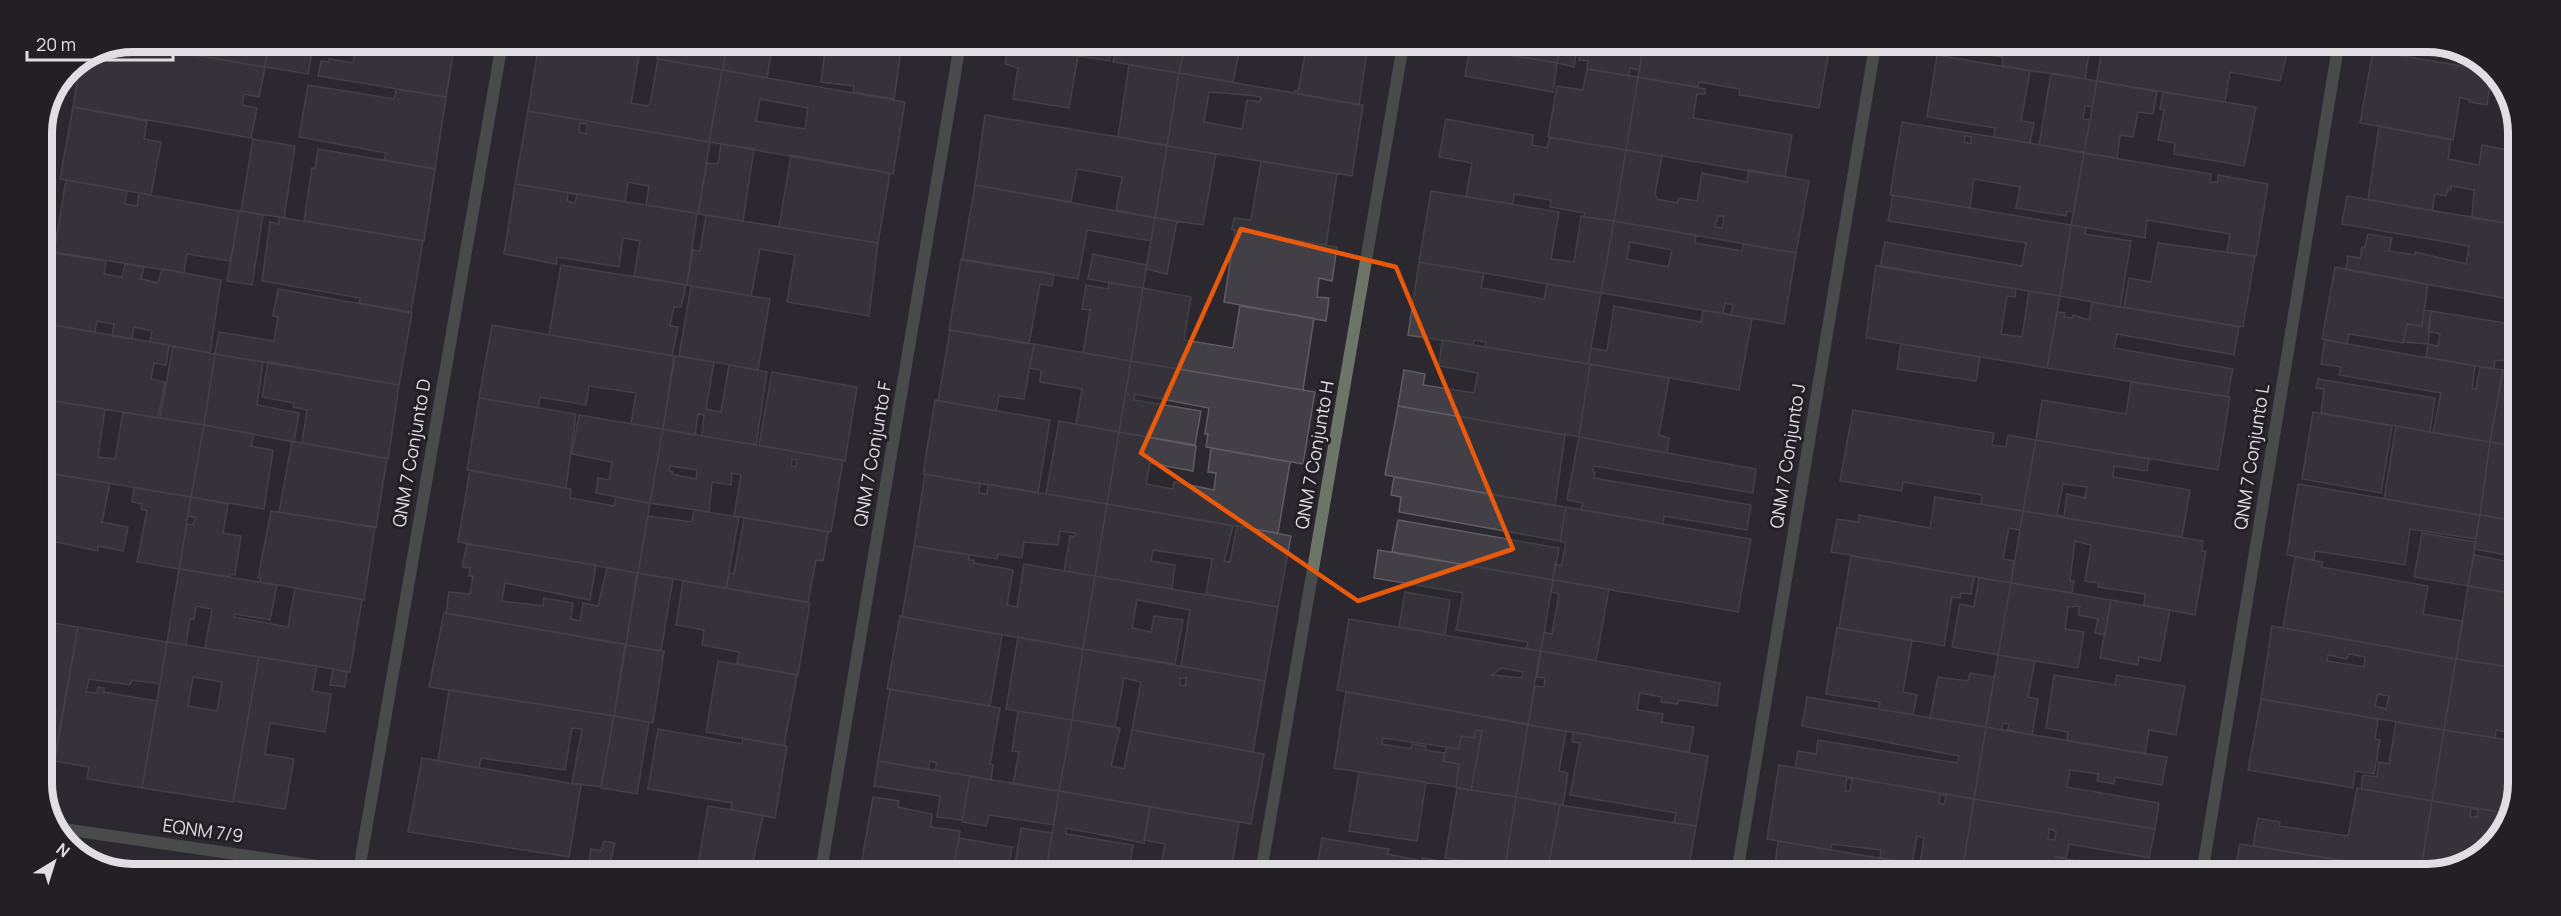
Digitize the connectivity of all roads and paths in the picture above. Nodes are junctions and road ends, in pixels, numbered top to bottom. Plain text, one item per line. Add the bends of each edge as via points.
1 (500, 52) edge
2 (959, 52) edge
3 (1403, 52) edge
4 (1874, 52) edge
5 (2337, 52) edge
6 (67, 830) edge
7 (297, 863) edge
8 (359, 863) edge
9 (822, 863) edge
10 (1263, 863) edge
11 (1739, 863) edge
12 (2204, 863) edge

1 - 8 street, QNM 7 Conjunto D
2 - 9 street, QNM 7 Conjunto F
3 - 10 street, QNM 7 Conjunto H
4 - 11 street, QNM 7 Conjunto J
5 - 12 street, QNM 7 Conjunto L
6 - 7 street, EQNM 7/9

